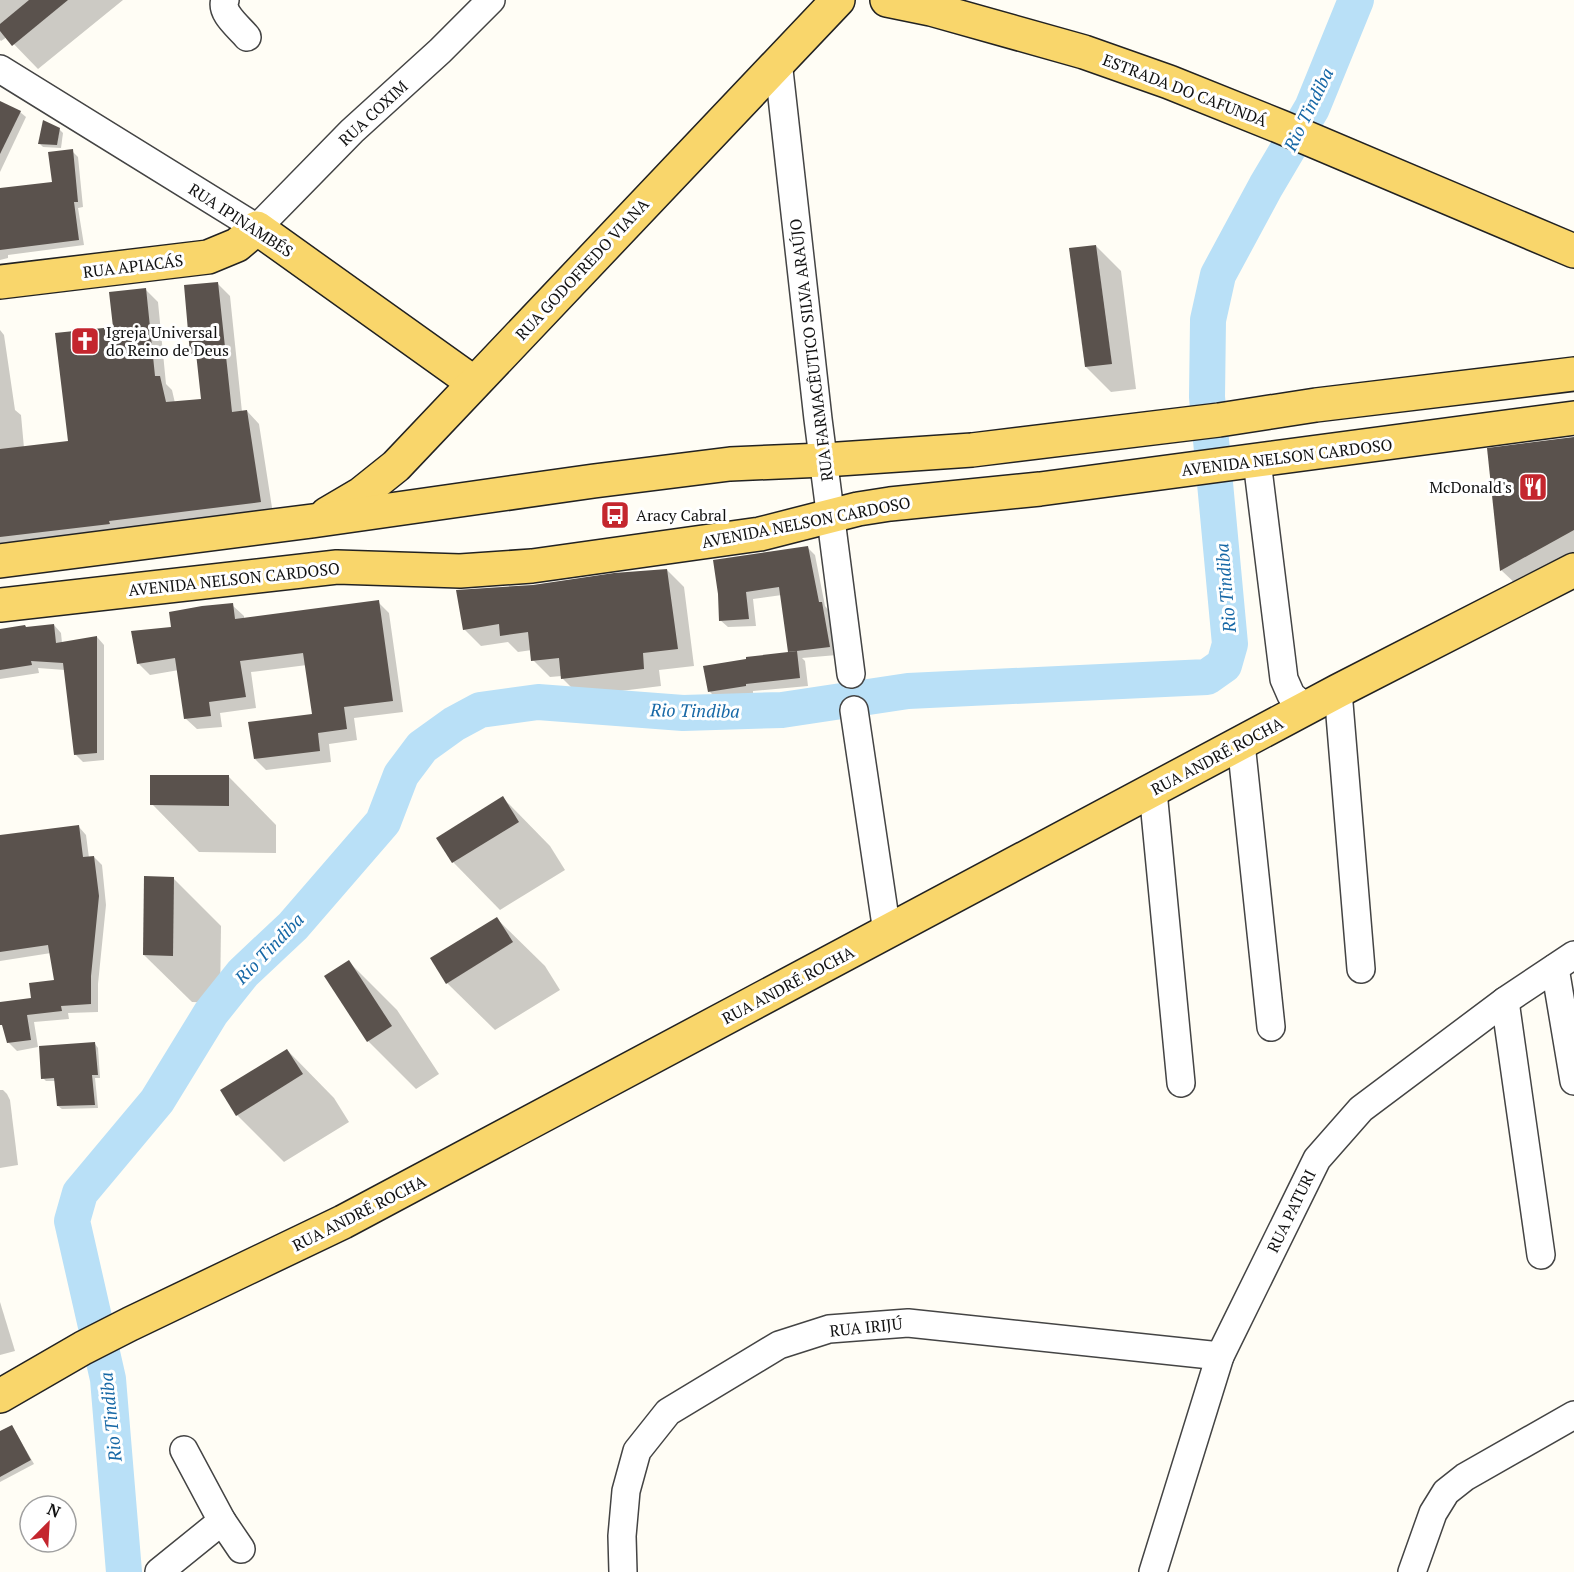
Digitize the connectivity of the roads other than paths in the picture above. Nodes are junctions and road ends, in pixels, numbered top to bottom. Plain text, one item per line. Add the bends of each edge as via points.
1 (225, 0) edge
2 (491, 0) edge
3 (838, 0) edge
4 (887, 0) edge
5 (247, 37) dead end
6 (778, 61) junction
7 (0, 69) edge
8 (257, 228) junction
9 (1574, 251) edge
10 (0, 282) edge
11 (1574, 374) edge
12 (474, 383) junction
13 (1574, 418) edge
14 (824, 460) junction
15 (1257, 461) junction
16 (831, 516) junction
17 (312, 521) junction
18 (0, 561) edge
19 (1574, 570) edge
20 (0, 605) edge
21 (851, 674) dead end
22 (1338, 691) junction
23 (1306, 708) junction
24 (854, 710) dead end
25 (1241, 744) junction
26 (1153, 791) junction
27 (887, 932) junction
28 (1564, 962) edge
29 (1361, 969) dead end
30 (1505, 1001) junction
31 (1271, 1027) dead end
32 (1574, 1081) edge
33 (1181, 1083) dead end
34 (1541, 1255) dead end
35 (1220, 1356) junction
36 (0, 1396) edge
37 (1574, 1414) edge
38 (184, 1450) dead end
39 (222, 1521) junction
40 (241, 1549) dead end
41 (159, 1572) edge
42 (623, 1572) edge
43 (1153, 1572) edge
44 (1412, 1572) edge

1 - 5 street via 224,10
2 - 8 street, RUA COXIM via 352,131
3 - 6 main road, RUA GODOFREDO VIANA
4 - 9 main road, ESTRADA DO CAFUNDÁ via 1084,52 1169,82
6 - 12 main road, RUA GODOFREDO VIANA
6 - 14 street, RUA FARMACÊUTICO SILVA ARAÚJO
7 - 8 street, RUA IPINAMBÉS
8 - 10 main road, RUA APIACÁS via 237,245 208,257
8 - 12 main road, RUA IPINAMBÉS
11 - 14 main road via 972,450
12 - 17 main road, RUA GODOFREDO VIANA via 384,477
13 - 15 main road, AVENIDA NELSON CARDOSO
14 - 16 street, RUA FARMACÊUTICO SILVA ARAÚJO
14 - 17 main road via 730,464
15 - 16 main road, AVENIDA NELSON CARDOSO via 890,504
15 - 23 street via 1284,679 1291,695
16 - 20 main road, AVENIDA NELSON CARDOSO via 760,534 532,566 460,571 337,567
16 - 21 street, RUA FARMACÊUTICO SILVA ARAÚJO
17 - 18 main road
19 - 22 main road, RUA ANDRÉ ROCHA
22 - 23 main road, RUA ANDRÉ ROCHA
22 - 29 street
23 - 25 main road, RUA ANDRÉ ROCHA
24 - 27 street
25 - 26 main road, RUA ANDRÉ ROCHA
25 - 31 street
26 - 27 main road, RUA ANDRÉ ROCHA
26 - 33 street
27 - 36 main road, RUA ANDRÉ ROCHA via 343,1222 130,1324
28 - 30 street, RUA PATURI
28 - 32 street
30 - 34 street
30 - 35 street, RUA PATURI via 1361,1109 1317,1159
35 - 42 street, RUA IRIJÚ via 908,1323 829,1329 779,1345 668,1412 637,1451 626,1491
35 - 43 street, RUA PATURI
37 - 44 street via 1446,1492 1433,1513
38 - 39 street
39 - 40 street
39 - 41 street

